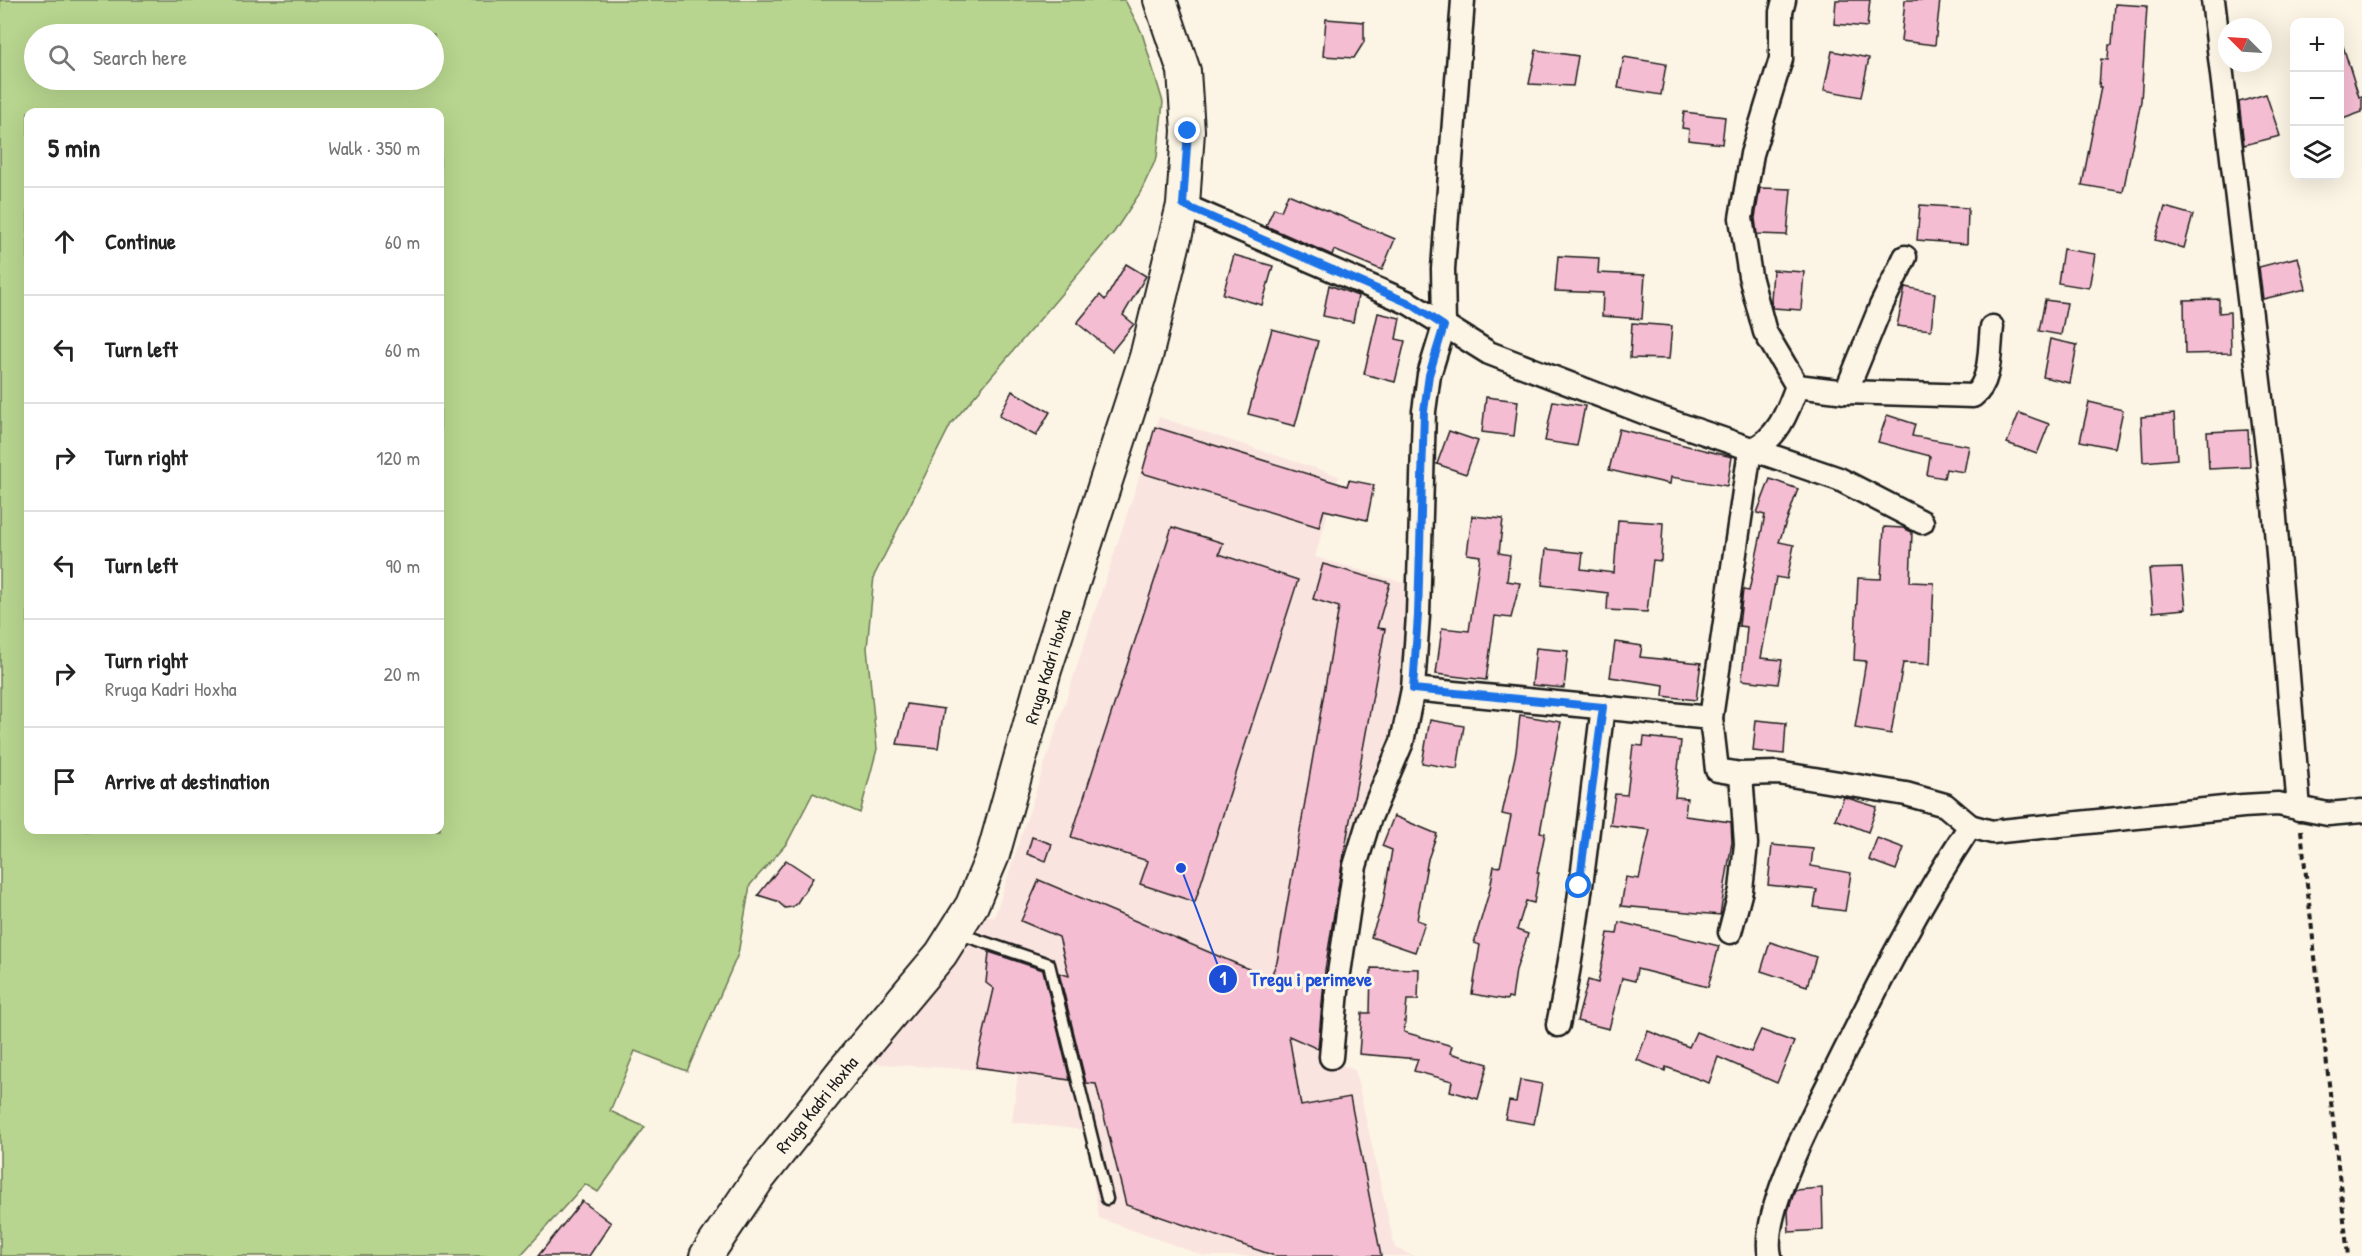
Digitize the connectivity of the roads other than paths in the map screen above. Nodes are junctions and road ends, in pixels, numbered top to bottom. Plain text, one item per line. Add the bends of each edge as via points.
1 (1160, 0) edge
2 (1463, 0) edge
3 (1784, 0) edge
4 (2212, 0) edge
5 (1183, 205) junction
6 (1905, 257) dead end
7 (1444, 326) junction
8 (1992, 327) dead end
9 (1797, 386) junction
10 (1846, 392) junction
11 (1750, 450) junction
12 (1922, 522) dead end
13 (1413, 689) junction
14 (1603, 707) junction
15 (1712, 718) junction
16 (1741, 774) junction
17 (2299, 809) junction
18 (2362, 811) edge
19 (1970, 826) junction
20 (957, 932) junction
21 (1730, 932) dead end
22 (1558, 1024) dead end
23 (1331, 1057) dead end
24 (1107, 1199) dead end
25 (706, 1256) edge
26 (1770, 1256) edge

1 - 5 main road, Rruga Kadri Hoxha via 1184,71 1188,131
2 - 7 street via 1443,269
3 - 9 street via 1781,59 1752,154 1741,218 1750,276 1765,332
4 - 17 street via 2274,506
5 - 7 street via 1409,303
5 - 20 main road, Rruga Kadri Hoxha via 1149,346 1043,678 993,855
6 - 10 street
7 - 11 street via 1489,352
7 - 13 street via 1429,375 1424,411
8 - 10 street via 1986,378 1982,390 1973,396
9 - 10 street
9 - 11 street via 1776,430 1763,445
11 - 12 street via 1839,479
11 - 15 street
13 - 14 street
13 - 23 street via 1402,742 1355,866
14 - 15 street
14 - 22 street via 1574,949
15 - 16 street via 1717,770
16 - 19 street via 1778,773 1906,794 1945,805
16 - 21 street via 1746,844 1741,890
17 - 18 street via 2328,814
17 - 19 street via 2278,804 2243,806 1992,832
19 - 26 street via 1895,950 1790,1162 1770,1230
20 - 24 lane via 1049,964
20 - 25 main road, Rruga Kadri Hoxha via 758,1179

